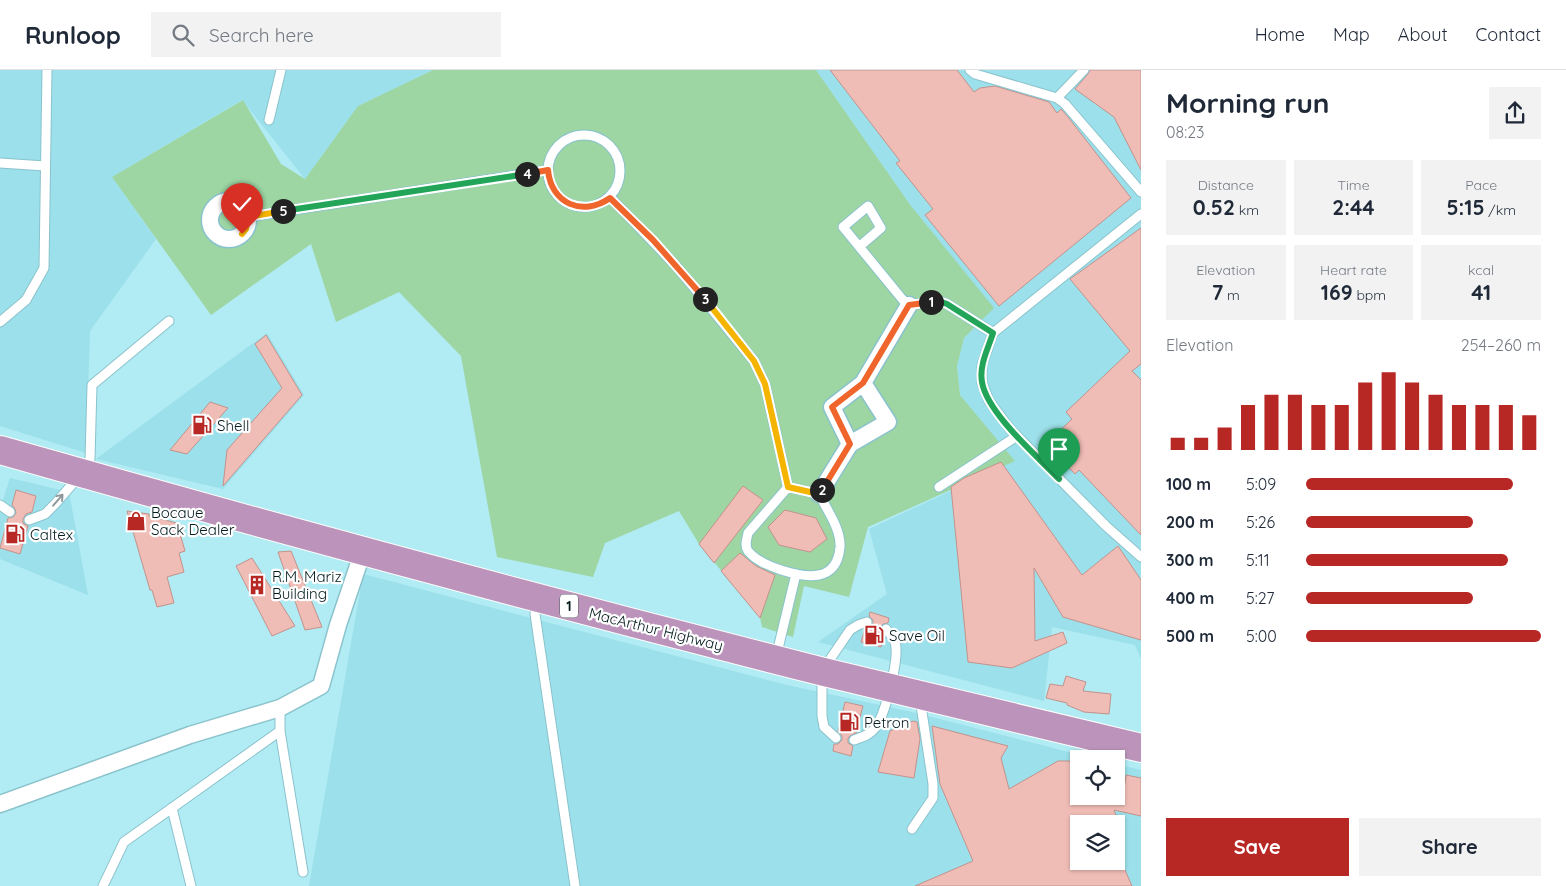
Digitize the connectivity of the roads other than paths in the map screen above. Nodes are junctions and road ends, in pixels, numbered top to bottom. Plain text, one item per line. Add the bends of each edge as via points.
1 (47, 70) edge
2 (281, 70) edge
3 (970, 70) edge
4 (1084, 70) edge
5 (1057, 98) junction
6 (268, 120) dead end
7 (0, 163) edge
8 (45, 166) junction
9 (548, 170) junction
10 (1141, 192) edge
11 (610, 198) junction
12 (1141, 214) edge
13 (248, 217) dead end
14 (860, 246) junction
15 (909, 305) junction
16 (169, 321) dead end
17 (0, 322) edge
18 (993, 333) junction
19 (863, 383) junction
20 (1017, 436) junction
21 (850, 444) junction
22 (0, 450) edge
23 (82, 474) junction
24 (788, 487) junction
25 (939, 487) dead end
26 (819, 494) junction
27 (0, 505) edge
28 (10, 512) dead end
29 (29, 520) dead end
30 (363, 551) junction
31 (1141, 557) edge
32 (796, 574) junction
33 (539, 598) junction
34 (867, 622) dead end
35 (886, 629) dead end
36 (775, 659) junction
37 (822, 671) junction
38 (891, 688) junction
39 (920, 695) junction
40 (280, 708) junction
41 (280, 731) junction
42 (836, 738) dead end
43 (854, 740) dead end
44 (1141, 748) edge
45 (0, 804) edge
46 (172, 808) junction
47 (912, 828) dead end
48 (303, 872) dead end
49 (103, 886) edge
50 (191, 886) edge
51 (575, 886) edge

1 - 8 lane
2 - 6 lane
3 - 5 lane
4 - 5 lane
5 - 10 lane
7 - 8 lane
8 - 17 lane via 44,268 26,300
9 - 11 lane via 549,181 556,194 566,203 588,207
9 - 11 lane via 552,154 560,144 572,137 596,137 613,148 619,159 619,183
9 - 13 lane
11 - 24 lane via 678,267 754,361 765,384
12 - 18 lane
14 - 14 lane via 843,227 868,206 881,228
14 - 15 lane
15 - 18 lane via 939,301
15 - 19 street
16 - 23 lane via 92,385 90,459
18 - 20 lane via 982,365 982,383 989,401
19 - 21 street via 832,407
19 - 21 street via 888,422
20 - 25 lane
20 - 31 lane
21 - 26 street
22 - 23 highway, MacArthur Highway / 1
29 -> 23 lane via 45,514
23 - 30 highway, MacArthur Highway / 1
24 - 26 lane
24 - 32 lane via 748,533 746,541 753,556 767,565
26 - 32 lane via 838,533 840,547 836,563 826,573 812,577
27 - 28 lane
30 - 33 highway, MacArthur Highway / 1
30 - 40 street via 321,686
32 - 36 lane
33 - 36 highway, MacArthur Highway / 1
33 - 51 lane via 535,614
34 - 37 lane via 850,630
35 - 38 lane via 895,641
36 - 37 highway, MacArthur Highway / 1
37 - 38 highway, MacArthur Highway / 1
37 - 42 lane via 824,727
38 - 39 highway, MacArthur Highway / 1
38 - 43 lane via 875,728
39 - 44 highway, MacArthur Highway / 1
39 - 47 lane via 933,798
40 - 41 lane
40 - 45 street via 190,734
41 - 46 lane
41 - 48 lane
46 - 49 lane via 124,842
46 - 50 lane

